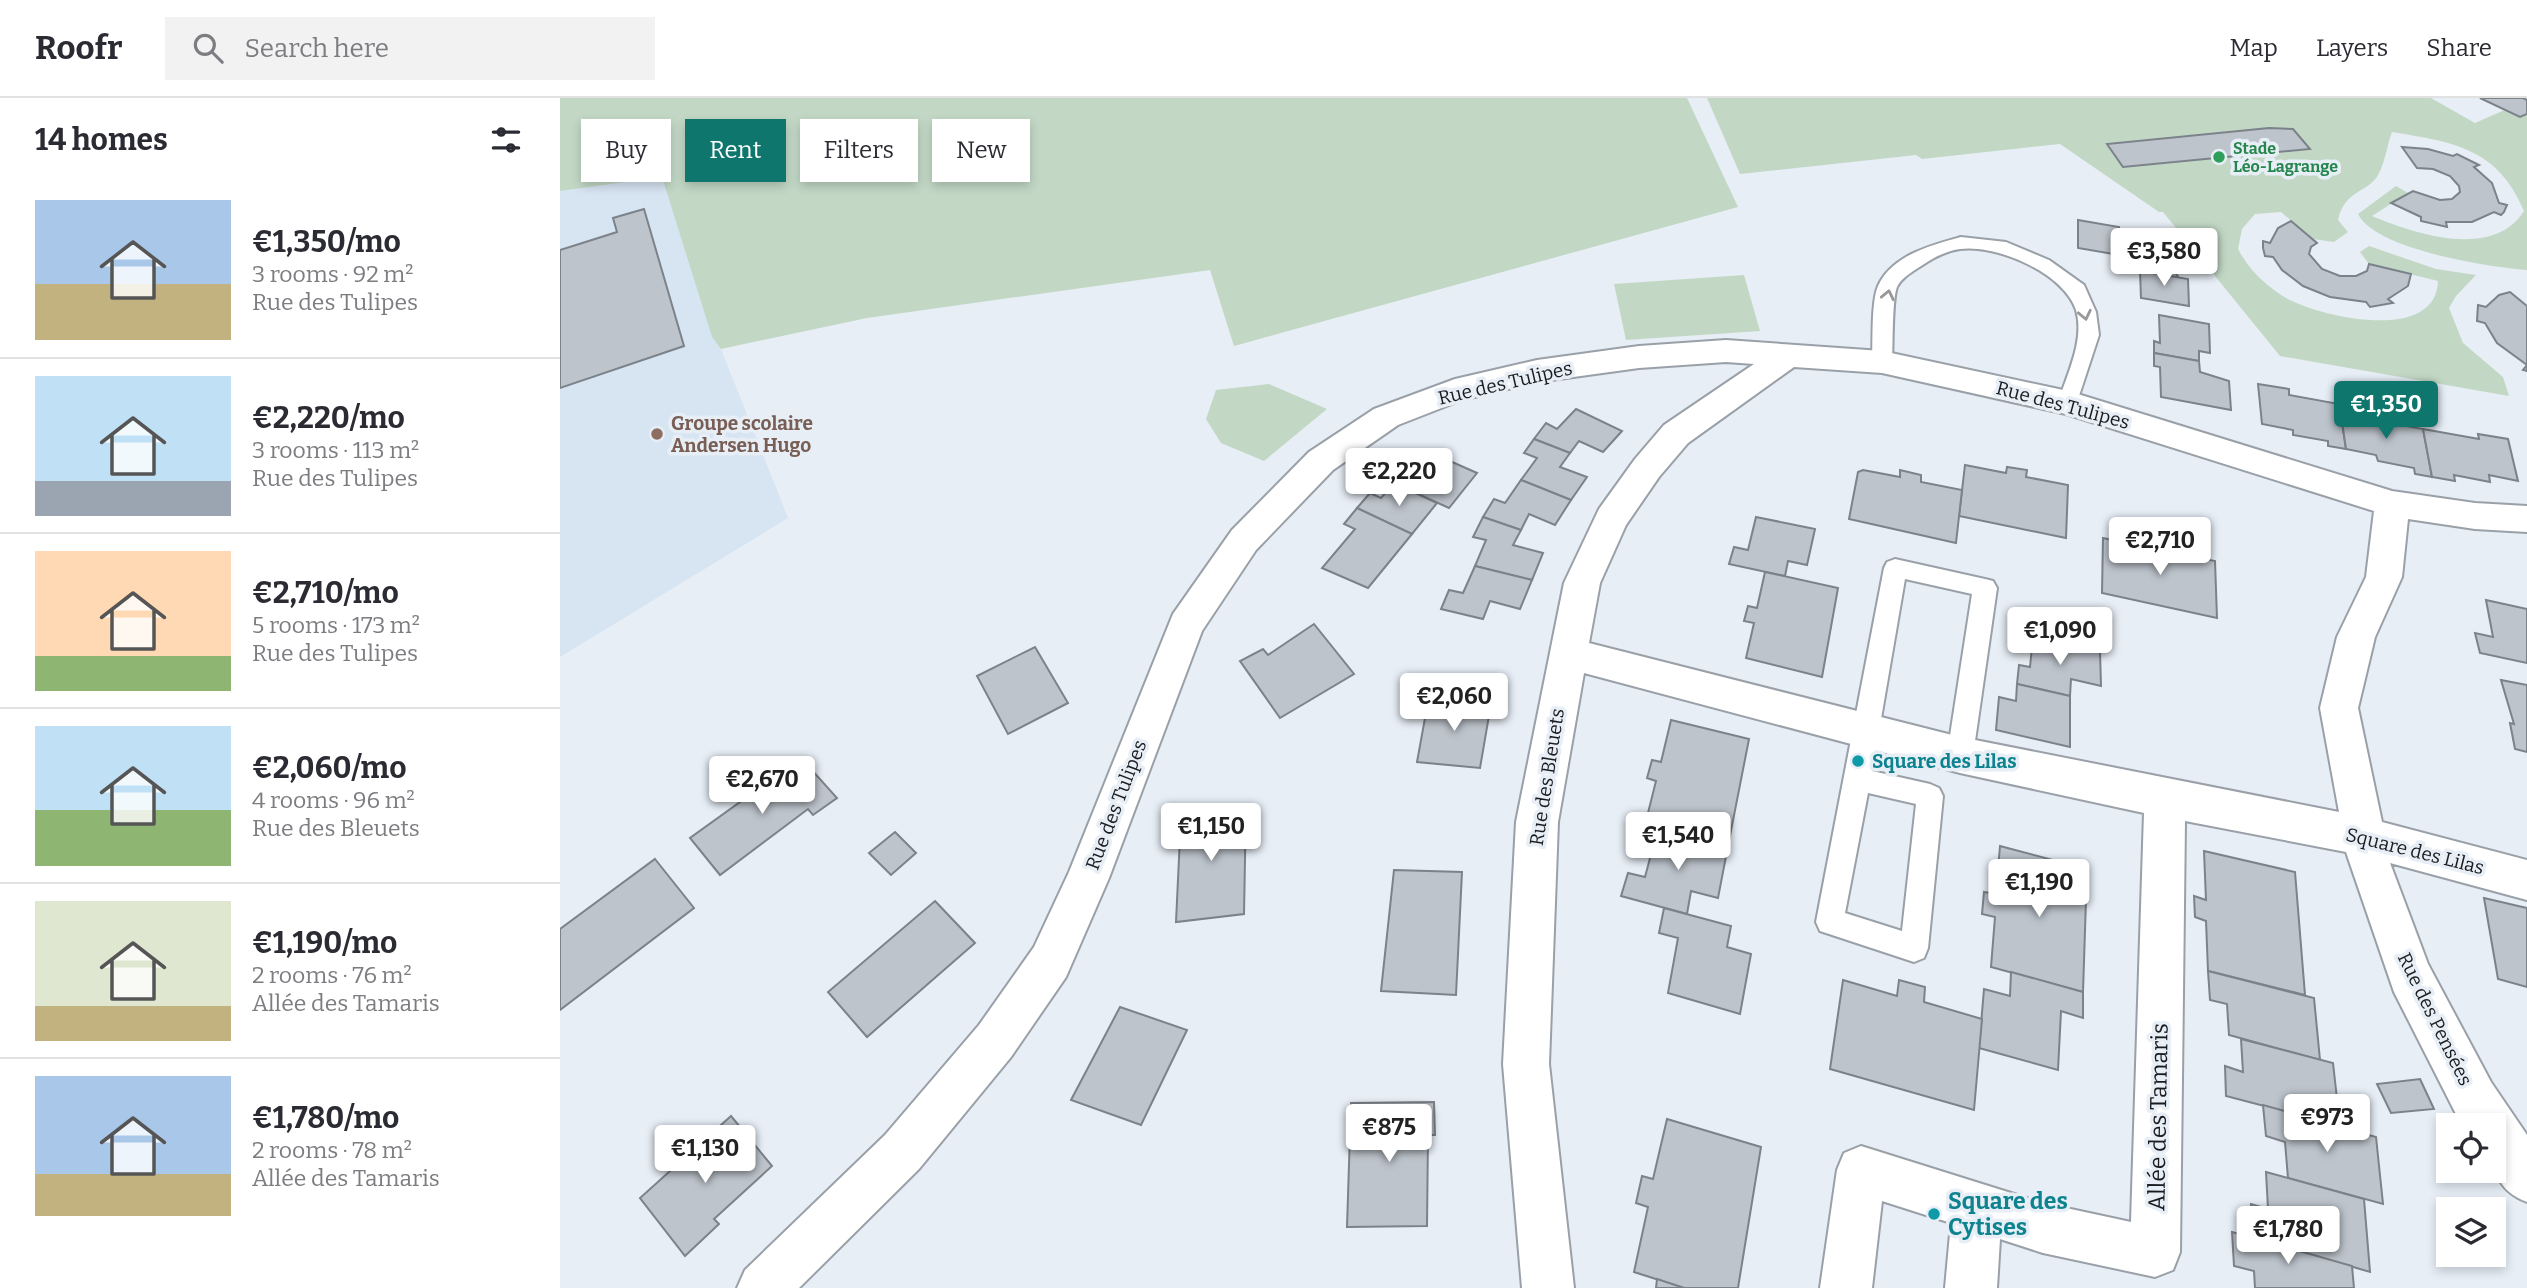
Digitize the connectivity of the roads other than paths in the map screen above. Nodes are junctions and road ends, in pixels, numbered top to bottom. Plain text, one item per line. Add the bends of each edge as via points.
1 (1790, 354) junction
2 (1882, 362) junction
3 (2068, 403) junction
4 (2392, 504) junction
5 (2527, 519) edge
6 (1567, 653) junction
7 (1868, 731) junction
8 (1960, 755) junction
9 (1858, 779) junction
10 (2165, 799) junction
11 (2362, 836) junction
12 (2527, 880) edge
13 (2484, 1113) edge
14 (2506, 1146) edge
15 (2527, 1178) edge
16 (1977, 1207) junction
17 (764, 1288) edge
18 (1548, 1288) edge
19 (1846, 1288) edge
20 (1971, 1288) edge

1 - 2 street, Rue des Tulipes
1 - 6 street, Rue des Bleuets via 1676,434 1647,468 1611,519 1583,583
1 - 17 street, Rue des Tulipes via 1726,351 1639,356 1537,371 1455,390 1386,417 1321,461 1244,540 1186,625 1088,878 1050,962 995,1041 902,1152
2 - 3 street, Rue des Tulipes
2 -> 3 lane via 1887,287 1900,271 1930,251 1961,243 2000,246 2042,264 2077,289 2089,335
3 - 4 street, Rue des Tulipes
4 - 5 street, Rue des Tulipes
4 - 11 street, Rue des Pensées via 2384,577 2356,637 2339,708
6 - 7 street, Square des Lilas
6 - 18 street, Rue des Bleuets via 1537,822 1526,1064
7 - 8 street, Square des Lilas
7 - 8 lane via 1895,568 1985,588
7 - 9 lane
8 - 10 street, Square des Lilas
9 - 9 lane via 1830,922 1914,948 1930,796
10 - 11 street, Square des Lilas
10 - 16 street, Allée des Tamaris via 2155,1252 2043,1228
11 - 12 street, Square des Lilas
11 - 13 street, Rue des Pensées via 2410,976
14 - 15 street, Rue des Pensées
16 - 19 street, Allée des Tamaris via 1861,1170
16 - 20 street

